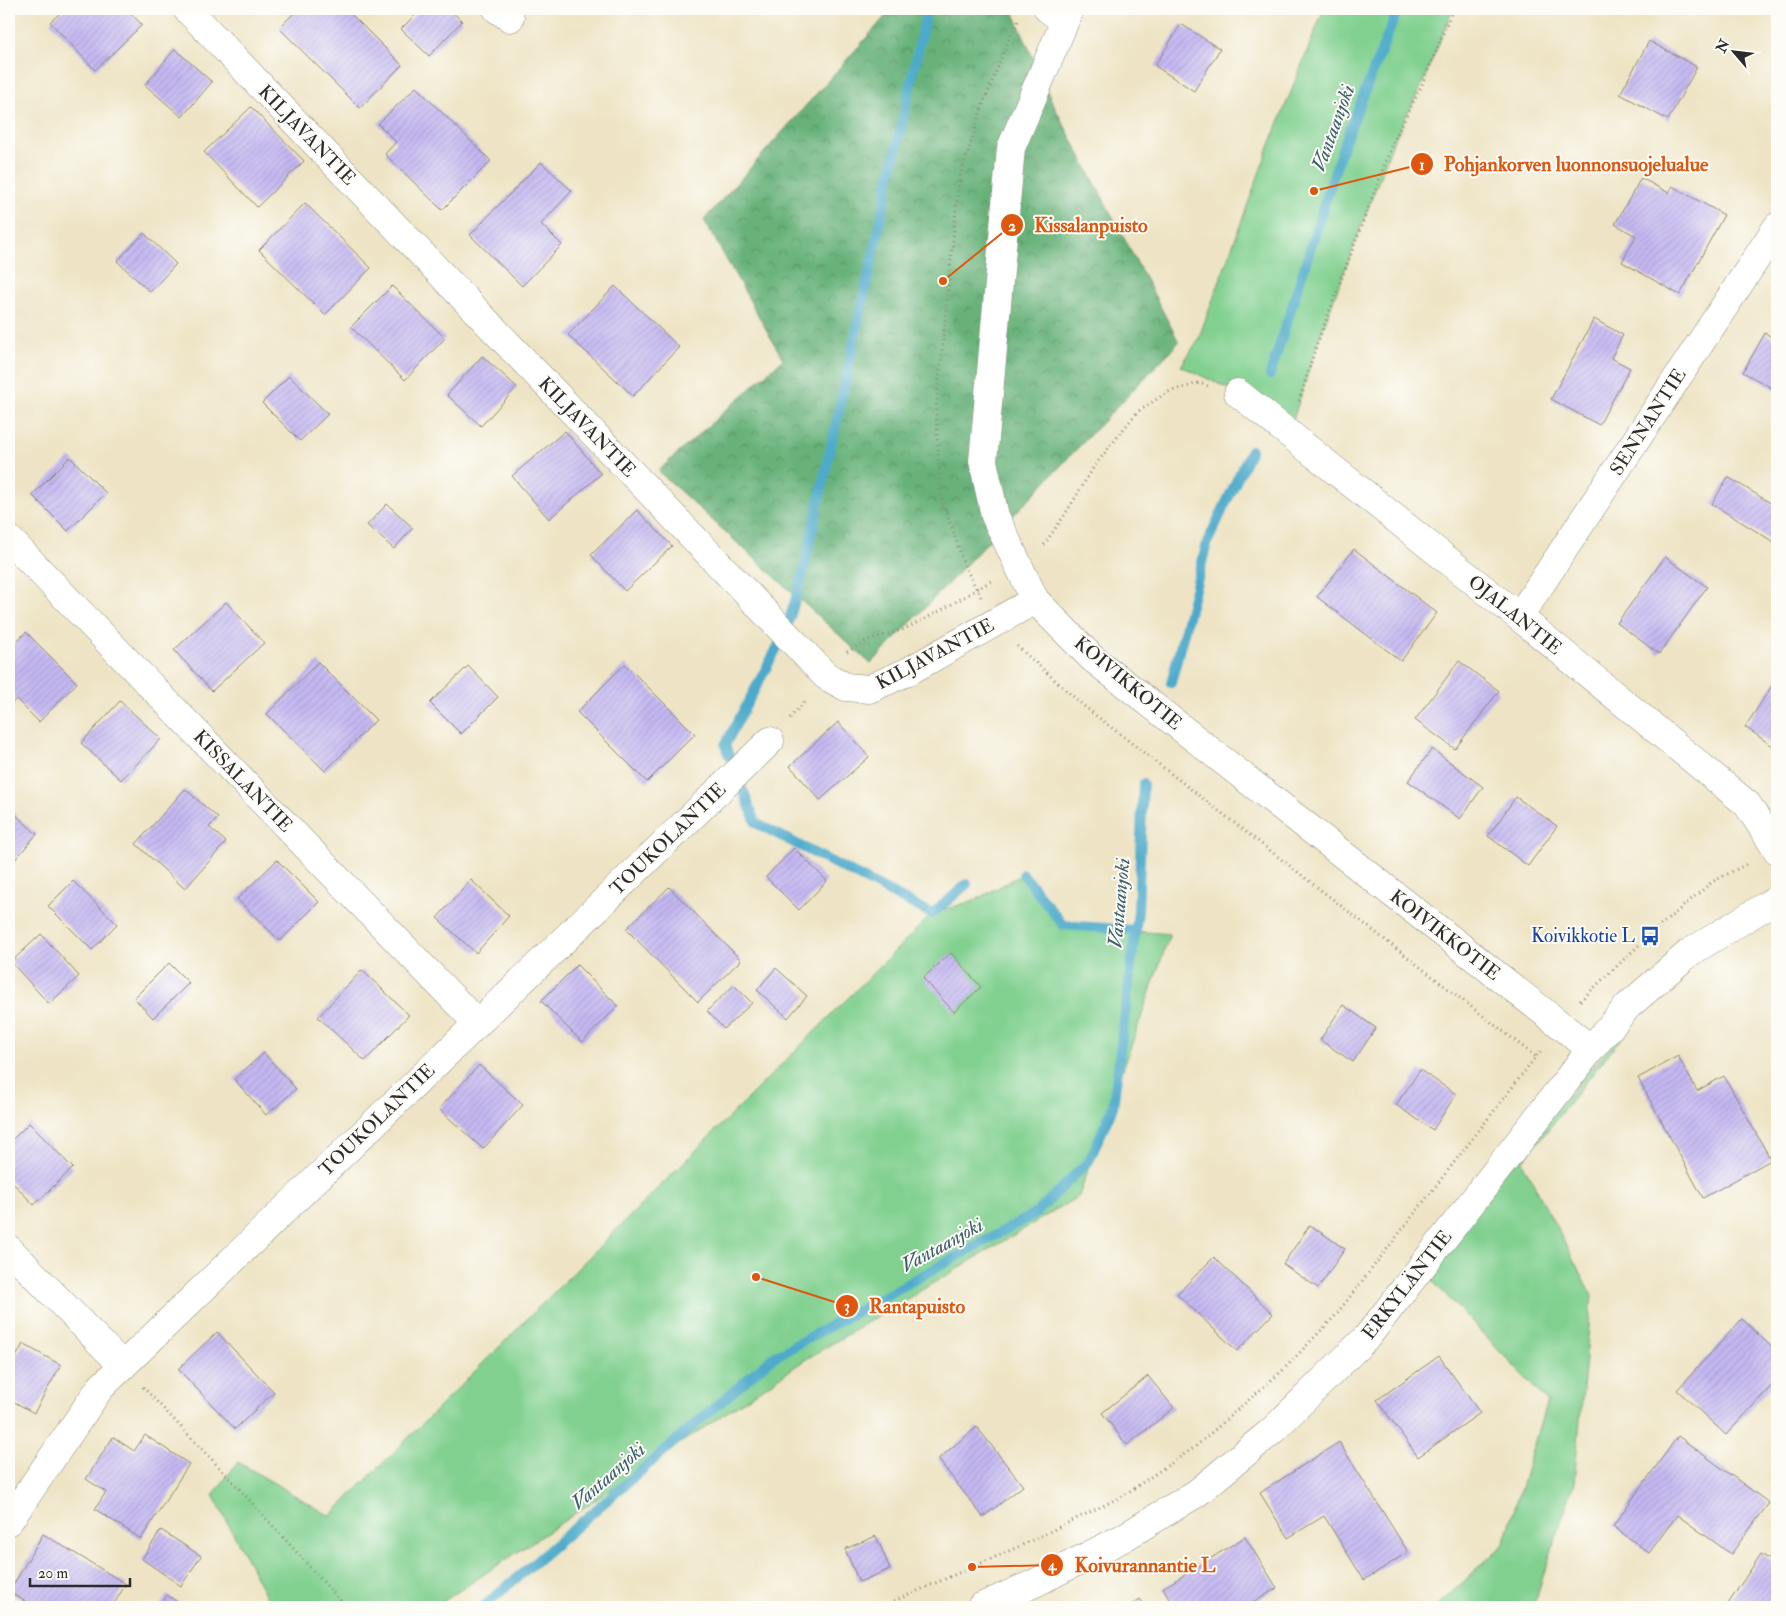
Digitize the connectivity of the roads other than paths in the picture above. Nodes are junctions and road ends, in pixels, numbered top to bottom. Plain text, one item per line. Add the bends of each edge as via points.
1 (187, 9) edge
2 (1061, 13) edge
3 (1777, 227) edge
4 (1238, 393) road end
5 (9, 539) edge
6 (1035, 600) junction
7 (1520, 618) junction
8 (770, 741) road end
9 (1777, 849) edge
10 (1777, 899) edge
11 (477, 1023) junction
12 (1591, 1049) junction
13 (9, 1249) edge
14 (123, 1366) junction
15 (9, 1521) edge
16 (981, 1607) edge

1 - 6 street, KILJAVANTIE via 826,676 846,687 869,689 909,671
2 - 6 street, KOIVIKKOTIE via 1011,148 983,462 995,516
3 - 7 street, SENNANTIE
4 - 7 street, OJALANTIE
5 - 11 street, KISSALANTIE
6 - 12 street, KOIVIKKOTIE via 1092,658
7 - 9 street, OJALANTIE via 1747,804
8 - 11 street, TOUKOLANTIE
10 - 12 street, ERKYLÄNTIE via 1689,953 1628,1006
11 - 14 street, TOUKOLANTIE
12 - 16 street, ERKYLÄNTIE via 1367,1337 1273,1430 1197,1494 1123,1538
13 - 14 street
14 - 15 street, TOUKOLANTIE via 100,1388

